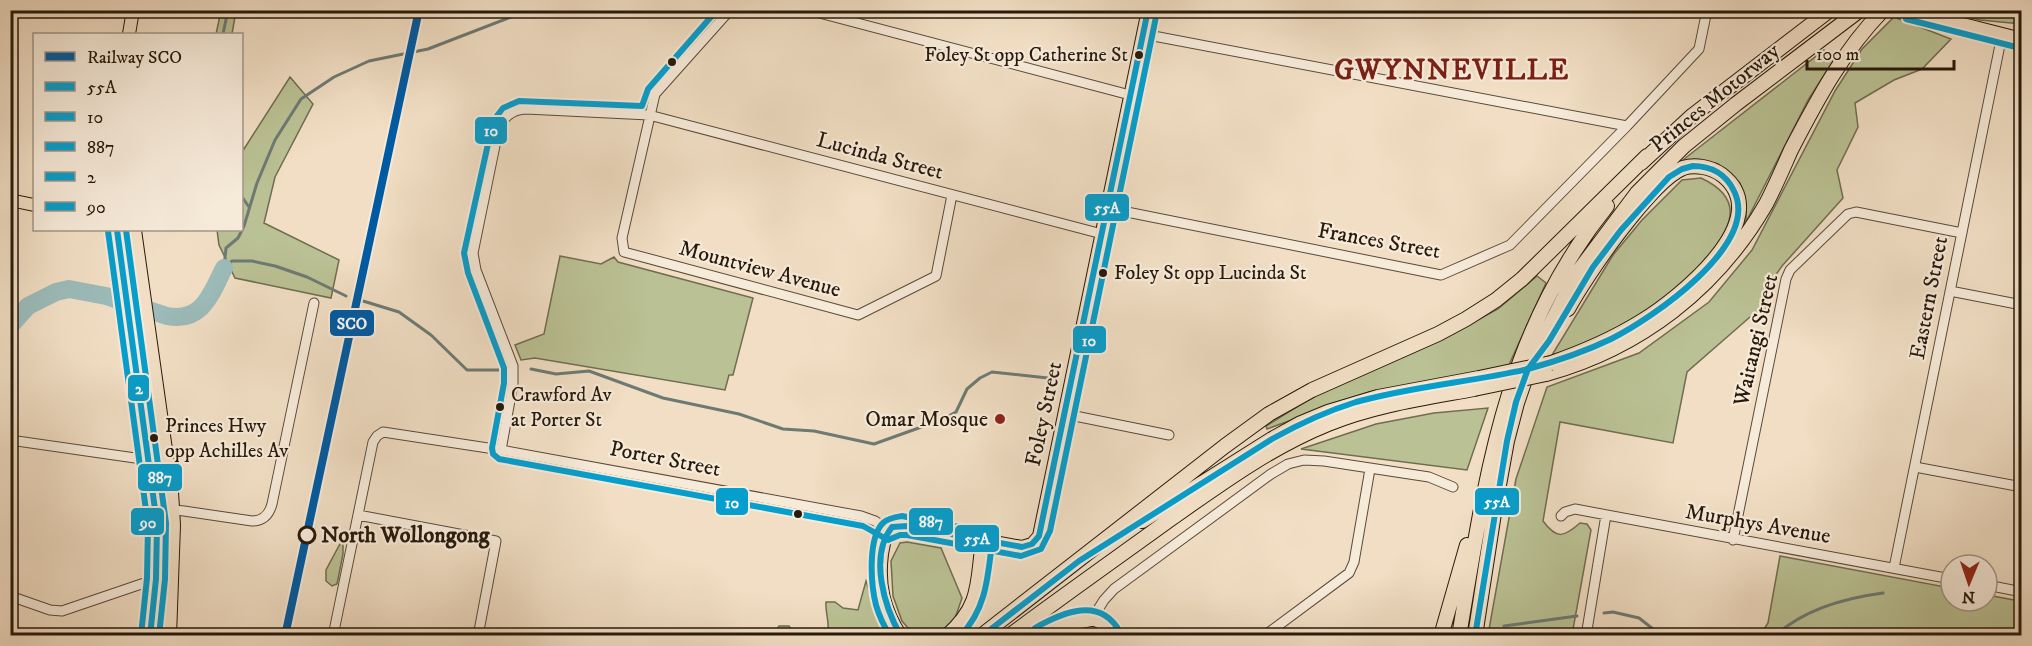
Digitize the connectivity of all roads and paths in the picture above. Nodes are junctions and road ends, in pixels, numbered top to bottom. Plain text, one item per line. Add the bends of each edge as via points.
1 (133, 10) edge
2 (730, 10) edge
3 (808, 10) edge
4 (1148, 10) edge
5 (1707, 10) edge
6 (1830, 10) edge
7 (1860, 10) edge
8 (1883, 10) edge
9 (1908, 10) edge
10 (129, 33) edge
11 (1143, 34) junction
12 (2002, 36) junction
13 (2022, 39) edge
14 (1130, 95) junction
15 (649, 115) junction
16 (1628, 126) junction
17 (1647, 156) junction
18 (952, 195) junction
19 (10, 200) edge
20 (33, 205) edge
21 (1107, 208) junction
22 (117, 231) edge
23 (135, 231) edge
24 (1962, 233) junction
25 (1102, 234) junction
26 (1950, 291) junction
27 (314, 303) dead end
28 (2022, 305) edge
29 (1529, 369) junction
30 (1548, 369) junction
31 (1477, 383) junction
32 (1065, 414) junction
33 (1169, 435) dead end
34 (10, 440) edge
35 (501, 450) junction
36 (167, 458) junction
37 (149, 460) junction
38 (1915, 467) junction
39 (1370, 469) junction
40 (1488, 471) junction
41 (1453, 487) dead end
42 (2022, 487) edge
43 (155, 508) junction
44 (173, 510) junction
45 (358, 515) junction
46 (1606, 515) junction
47 (1561, 516) dead end
48 (889, 531) junction
49 (1733, 540) junction
50 (983, 541) junction
51 (1079, 561) junction
52 (1894, 568) junction
53 (1939, 577) edge
54 (156, 579) junction
55 (1999, 587) edge
56 (2022, 592) edge
57 (10, 596) edge
58 (1092, 619) junction
59 (150, 636) edge
60 (170, 636) edge
61 (333, 636) edge
62 (478, 636) edge
63 (901, 636) edge
64 (947, 636) edge
65 (981, 636) edge
66 (1009, 636) edge
67 (1039, 636) edge
68 (1112, 636) edge
69 (1264, 636) edge
70 (1442, 636) edge
71 (1459, 636) edge
72 (1475, 636) edge
73 (1586, 636) edge

1 - 10 main road
2 - 15 street via 655,94
3 - 14 street
4 - 11 main road, Foley Street
5 - 16 street, Frances Street via 1699,50
6 - 17 highway, Princes Motorway via 1693,115
7 - 29 highway, Princes Motorway via 1684,146 1637,194 1574,277
8 - 30 highway via 1826,85 1767,202 1740,244 1706,284 1663,320 1629,341 1593,359
9 - 12 main road
11 - 14 main road, Foley Street
11 - 16 street
12 - 13 main road
12 - 24 street, Eastern Street
14 - 21 main road, Foley Street
15 - 18 street, Lucinda Street
15 - 18 street, Mountview Avenue via 622,238 624,252 858,315 936,276
15 - 35 street, Lucinda Street via 519,110 508,115 501,125 473,253 513,366
16 - 21 street, Frances Street via 1509,245 1441,275
17 - 40 highway, Princes Motorway via 1576,248 1544,302 1503,410
17 - 51 highway via 1496,300 1438,334 1312,390 1269,414
18 - 25 street, Lucinda Street
19 - 20 main road
21 - 25 main road, Foley Street
22 - 37 main road
23 - 36 main road
24 - 26 street, Eastern Street
24 - 49 street, Waitangi Street via 1856,212 1848,214 1790,270
25 - 32 main road, Foley Street
26 - 28 street
26 - 38 street, Eastern Street
27 - 44 street via 269,513 252,521
29 - 30 highway via 1551,340 1594,266 1661,185 1677,171 1691,166 1706,167 1724,176 1736,194 1737,223 1724,247 1701,273 1644,320
29 - 72 highway, Princes Motorway via 1507,441
30 - 31 highway, bridge
31 - 51 highway via 1409,390 1363,401 1299,424
31 - 66 highway via 1364,412 1280,446 1246,466
32 - 33 street
32 - 50 main road, Foley Street via 1035,542 1022,547
34 - 37 street
35 - 45 street, Porter Street via 391,432 379,434 373,442
35 - 48 street, Porter Street via 861,516
36 - 37 main road
36 - 44 main road
37 - 43 main road
38 - 42 street
38 - 52 street, Eastern Street
39 - 41 street via 1429,477
39 - 58 street via 1304,460 1288,464 1114,589
39 - 69 street via 1349,573
40 - 70 highway
40 - 71 highway, Princes Motorway
43 - 44 street
43 - 54 main road
44 - 60 main road
45 - 61 street, Porter Street
45 - 62 street via 496,541
46 - 47 street, Murphys Avenue via 1575,509
46 - 49 street, Murphys Avenue
46 - 73 street
48 - 50 main road via 908,526
48 - 63 main road via 881,561 882,592 886,610
49 - 52 street, Murphys Avenue
50 - 64 highway via 973,605
51 - 65 highway
52 - 53 street, Murphys Avenue
54 - 57 street via 62,611
54 - 59 main road
55 - 56 street
58 - 67 highway via 1060,625
58 - 68 main road via 1102,623

